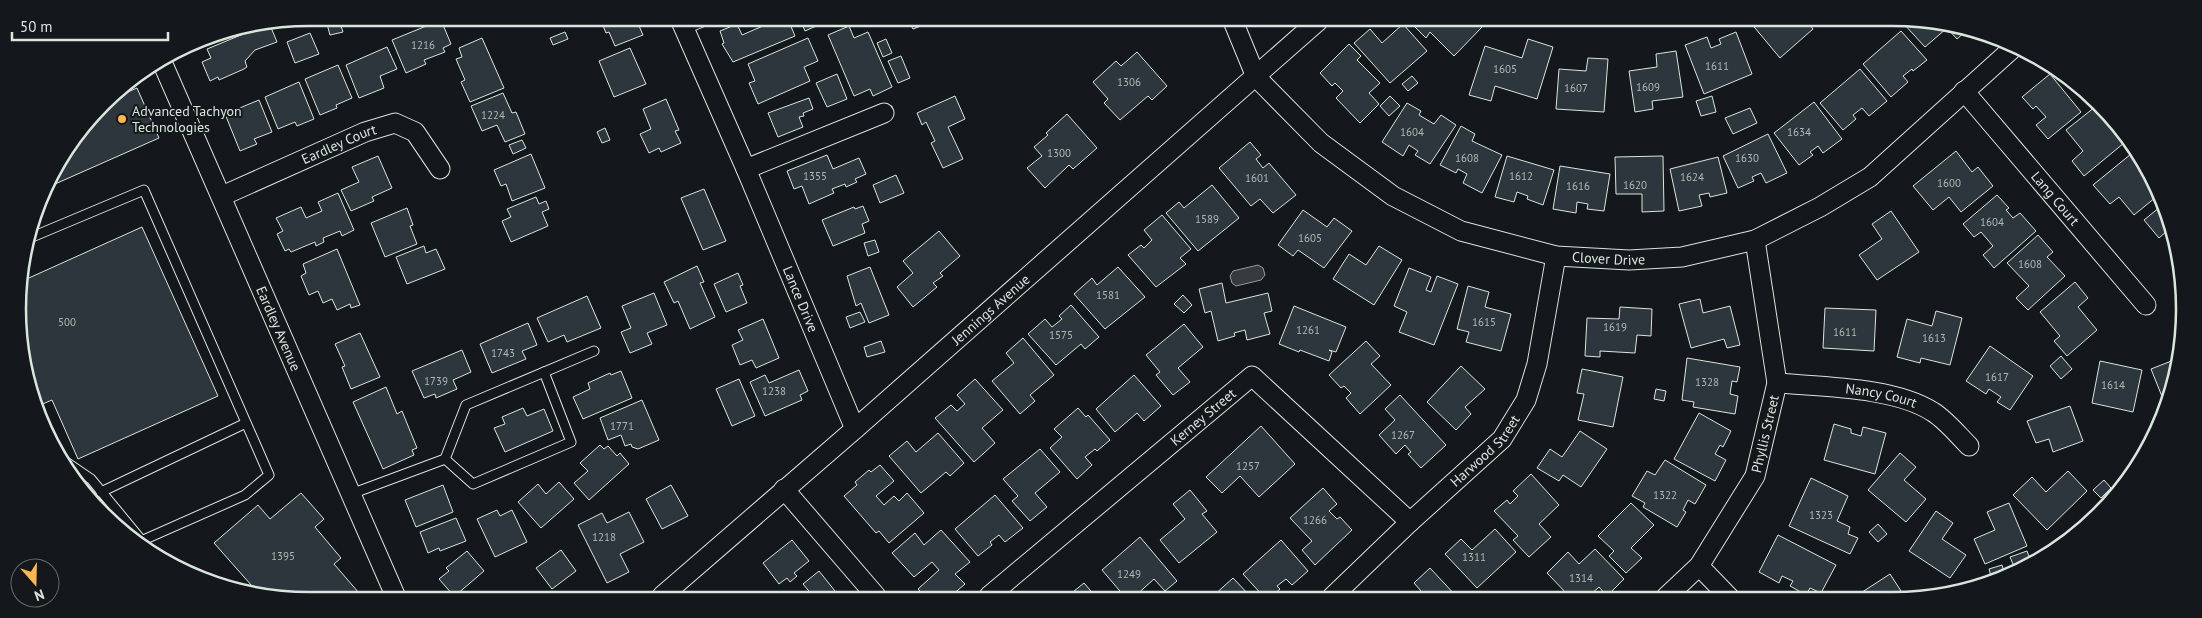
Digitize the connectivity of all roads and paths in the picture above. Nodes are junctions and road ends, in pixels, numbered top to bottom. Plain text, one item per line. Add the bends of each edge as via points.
1 (683, 26) edge
2 (1235, 26) edge
3 (1312, 26) edge
4 (2009, 51) edge
5 (164, 66) edge
6 (1256, 77) junction
7 (1964, 91) junction
8 (884, 113) dead end
9 (440, 169) dead end
10 (746, 169) junction
11 (222, 196) junction
12 (36, 235) edge
13 (1755, 240) junction
14 (1556, 256) junction
15 (2146, 305) dead end
16 (594, 351) dead end
17 (544, 372) junction
18 (1777, 383) junction
19 (246, 423) junction
20 (855, 429) junction
21 (1969, 446) dead end
22 (445, 459) junction
23 (76, 469) edge
24 (784, 490) junction
25 (101, 492) junction
26 (351, 494) junction
27 (1410, 522) junction
28 (130, 527) edge
29 (145, 539) edge
30 (1699, 566) junction
31 (393, 592) edge
32 (667, 592) edge
33 (873, 592) edge
34 (994, 592) edge
35 (1337, 592) edge
36 (1671, 592) edge
37 (1724, 592) edge

1 - 10 street, Lance Drive
2 - 6 street, Clover Drive
3 - 6 street, Jennings Avenue
4 - 7 street, Clover Drive
5 - 11 street, Eardley Avenue
6 - 14 street, Clover Drive via 1321,143 1393,196 1461,231
6 - 20 street, Jennings Avenue
7 - 13 street, Clover Drive via 1870,176 1820,207
7 - 15 street, Lang Court
8 - 10 street
9 - 11 street, Eardley Court via 414,132 395,123 365,132
10 - 20 street, Lance Drive
11 - 26 street, Eardley Avenue
12 - 19 lane via 144,190
13 - 14 street, Clover Drive via 1682,257 1629,260
13 - 18 street, Phyllis Street
14 - 27 street, Harwood Street via 1537,364 1526,400 1502,440
16 - 17 lane
17 - 22 lane via 466,404
17 - 22 lane via 571,442 472,484
18 - 21 street, Nancy Court via 1894,395 1935,413
18 - 30 street, Phyllis Street via 1755,476
19 - 25 lane
19 - 29 lane via 269,474 245,495
20 - 24 street, Jennings Avenue
22 - 26 lane
23 - 25 lane via 91,479
24 - 32 street, Jennings Avenue
24 - 33 street
25 - 28 lane
26 - 31 street, Eardley Avenue
27 - 34 street, Kerney Street via 1252,376
27 - 35 street, Harwood Street
30 - 36 street, Phyllis Street
30 - 37 street

